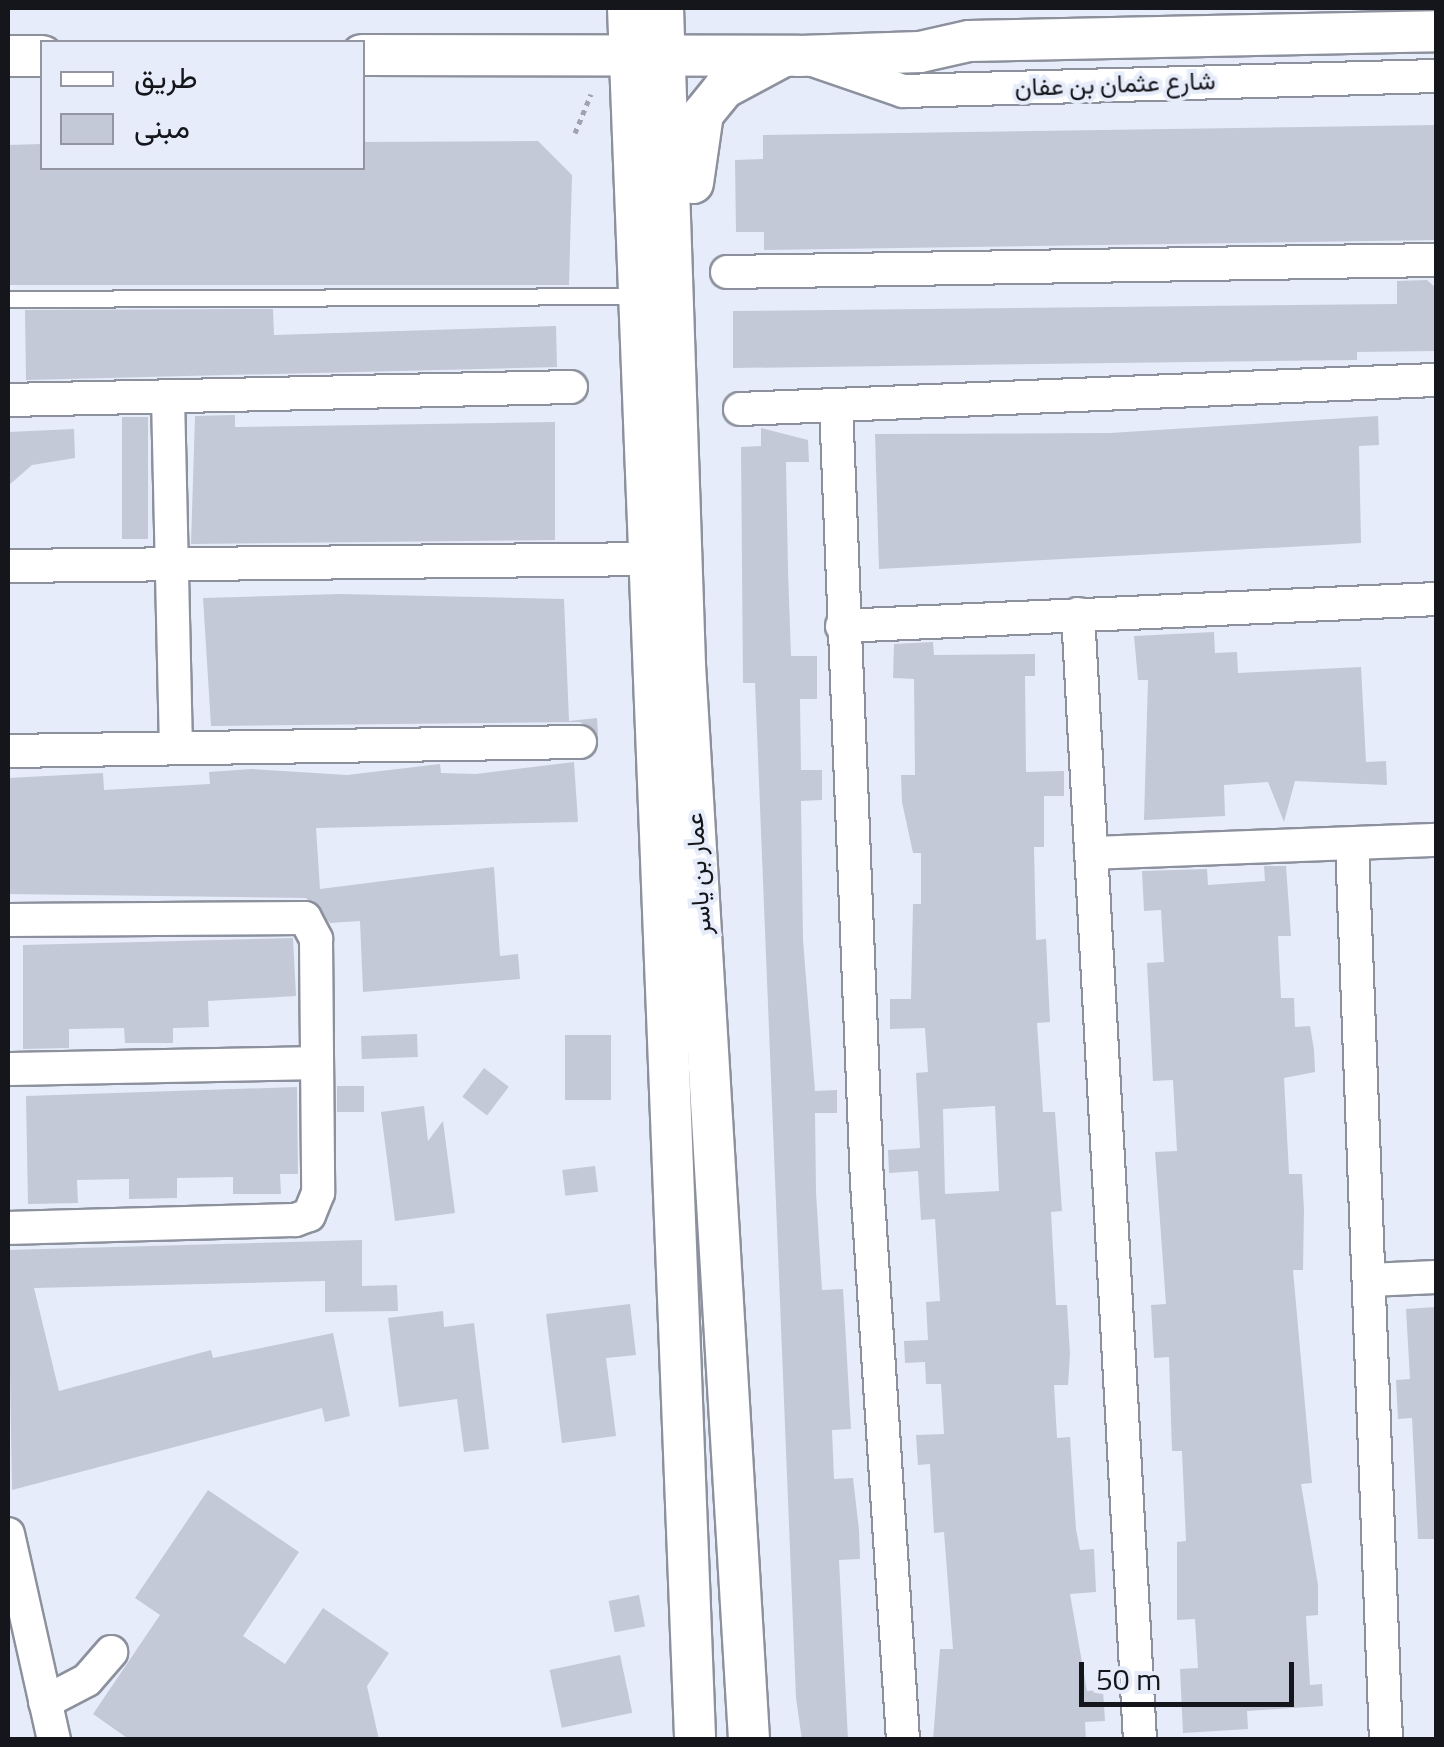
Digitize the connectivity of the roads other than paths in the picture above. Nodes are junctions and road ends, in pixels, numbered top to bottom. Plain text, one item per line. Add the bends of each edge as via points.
1 (628, 8) edge
2 (663, 8) edge
3 (1436, 32) edge
4 (365, 55) edge
5 (8, 56) edge
6 (40, 56) edge
7 (792, 56) junction
8 (648, 58) junction
9 (1436, 76) edge
10 (1436, 260) edge
11 (728, 272) dead end
12 (639, 296) junction
13 (8, 298) edge
14 (1436, 380) edge
15 (570, 388) dead end
16 (168, 396) junction
17 (8, 400) edge
18 (836, 404) junction
19 (740, 409) dead end
20 (650, 559) junction
21 (170, 564) junction
22 (8, 566) edge
23 (1436, 599) edge
24 (1078, 614) junction
25 (842, 626) junction
26 (685, 665) junction
27 (580, 742) dead end
28 (176, 748) junction
29 (8, 751) edge
30 (1436, 840) edge
31 (1352, 844) junction
32 (1091, 854) junction
33 (8, 920) edge
34 (317, 1063) junction
35 (8, 1069) edge
36 (8, 1228) edge
37 (1436, 1277) edge
38 (1369, 1280) junction
39 (8, 1534) edge
40 (111, 1652) dead end
41 (44, 1702) junction
42 (54, 1740) edge
43 (695, 1740) edge
44 (750, 1740) edge
45 (903, 1740) edge
46 (1140, 1740) edge
47 (1386, 1740) edge

1 - 8 street, عمار بن ياسر
2 - 8 street, عمار بن ياسر
3 - 7 street, شارع عثمان بن عفان via 969,41 920,52
4 - 8 street, شارع عثمان بن عفان
5 - 6 street
7 - 8 street, شارع عثمان بن عفان
7 - 9 street, شارع عثمان بن عفان via 903,91
7 - 26 street via 724,88 693,138 702,562
8 - 12 street, عمار بن ياسر
8 - 26 street, عمار بن ياسر
10 - 11 street
12 - 13 lane
12 - 20 street, عمار بن ياسر
14 - 18 street
15 - 16 street
16 - 17 street
16 - 21 street
18 - 19 street
18 - 25 street
20 - 21 street
20 - 43 street, عمار بن ياسر
21 - 22 street
21 - 28 street
23 - 24 street
24 - 25 street
24 - 32 street
25 - 45 street
26 - 44 street, عمار بن ياسر
27 - 28 street
28 - 29 street
30 - 31 street
31 - 32 street
31 - 38 street
32 - 46 street
33 - 34 street via 305,918 316,939
34 - 35 street
34 - 36 street via 318,1201 302,1219
37 - 38 street
38 - 47 street
39 - 41 street
40 - 41 street via 88,1680
41 - 42 street

